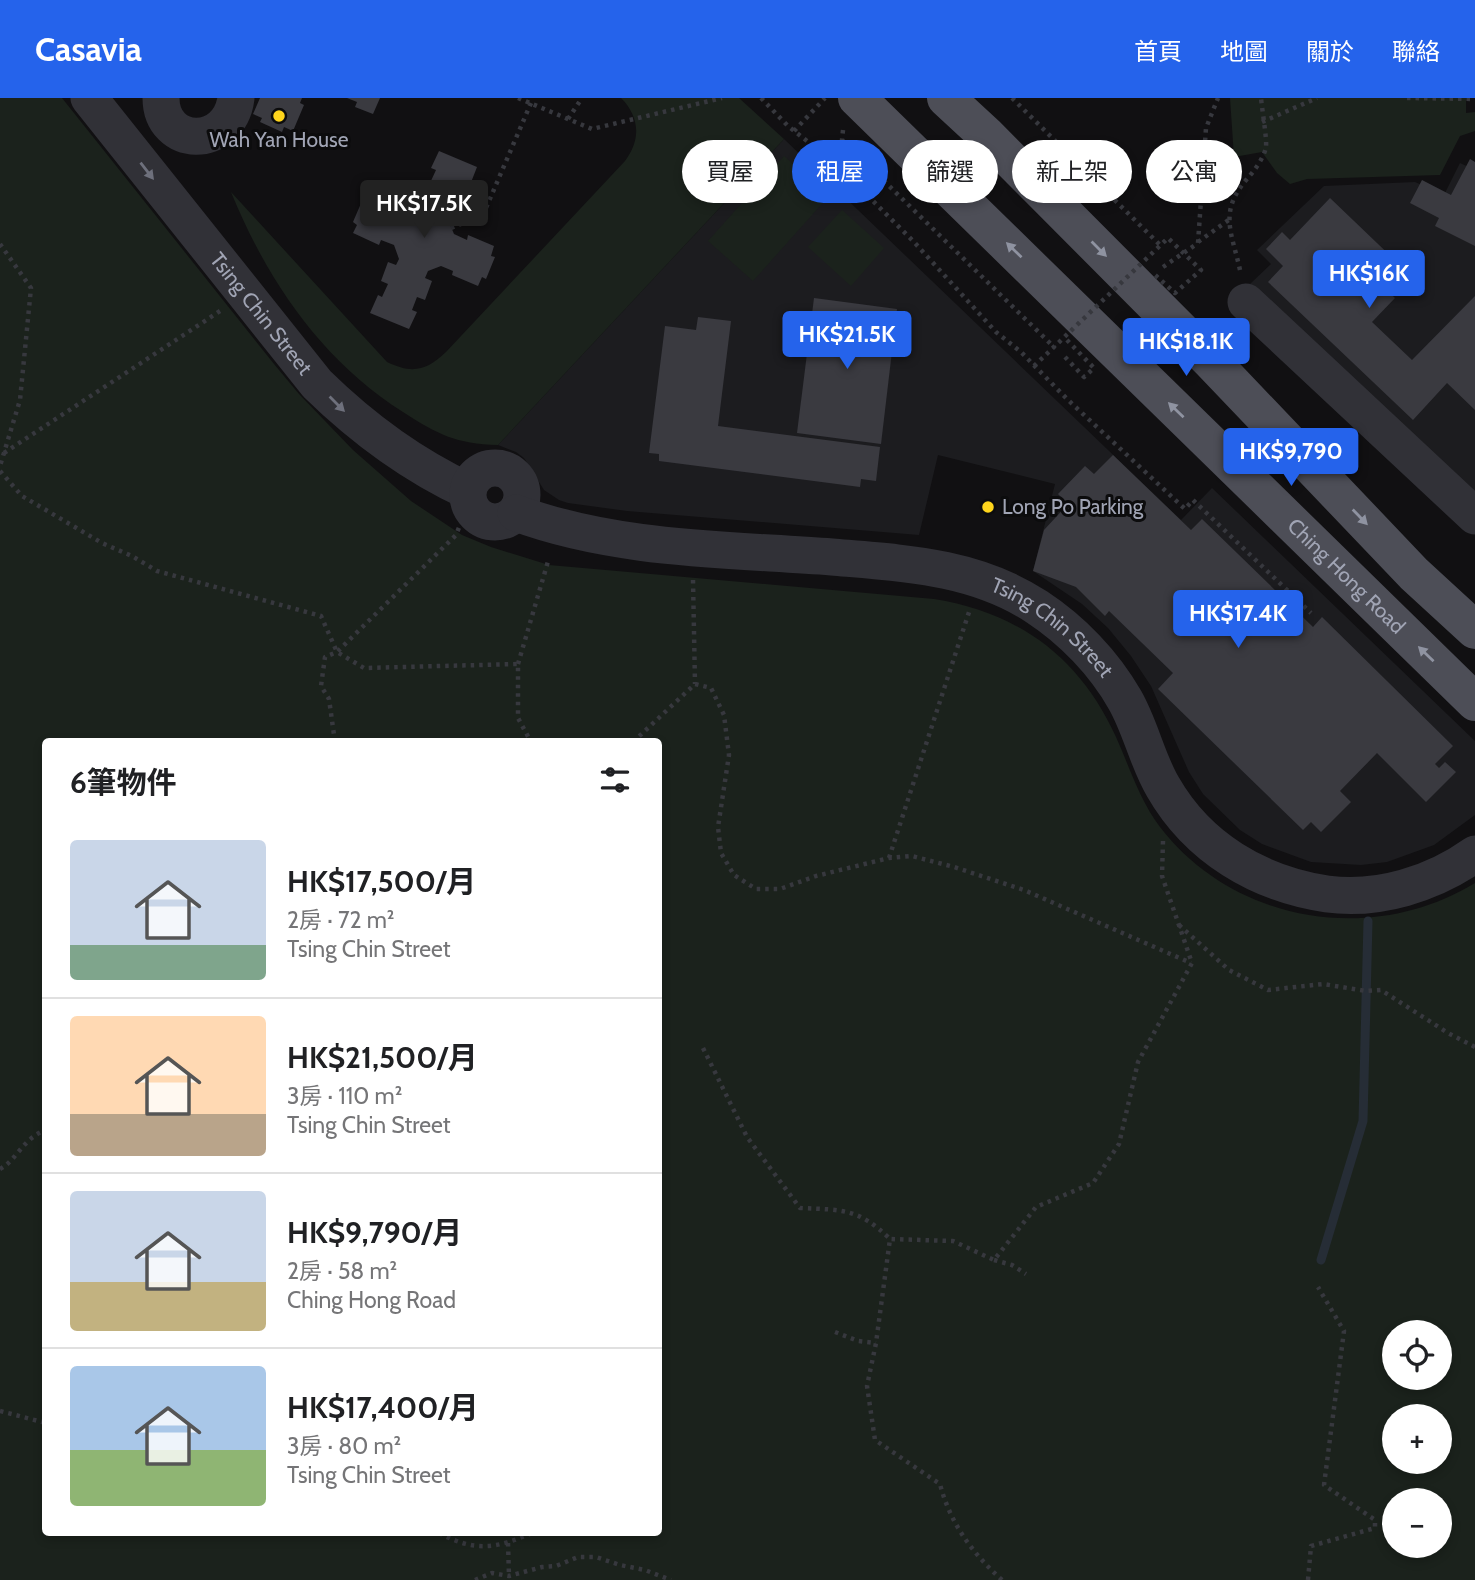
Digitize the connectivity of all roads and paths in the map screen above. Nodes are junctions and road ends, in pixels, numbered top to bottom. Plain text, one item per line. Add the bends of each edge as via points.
1 (89, 98) edge
2 (236, 98) edge
3 (518, 98) edge
4 (582, 98) edge
5 (722, 98) edge
6 (761, 98) edge
7 (825, 98) edge
8 (857, 98) edge
9 (946, 98) edge
10 (1012, 98) edge
11 (1218, 98) edge
12 (1261, 98) edge
13 (1317, 98) edge
14 (1407, 98) edge
15 (1475, 99) edge
16 (531, 103) junction
17 (162, 106) edge
18 (568, 119) junction
19 (1262, 122) junction
20 (794, 131) junction
21 (119, 136) junction
22 (888, 185) edge
23 (1230, 219) junction
24 (452, 228) dead end
25 (1198, 243) junction
26 (0, 244) edge
27 (1160, 245) junction
28 (1246, 302) joint
29 (221, 310) dead end
30 (1065, 338) junction
31 (1055, 348) junction
32 (1065, 357) dead end
33 (1034, 366) junction
34 (4, 453) junction
35 (0, 469) edge
36 (464, 508) junction
37 (1473, 510) edge
38 (549, 558) dead end
39 (692, 571) dead end
40 (973, 600) dead end
41 (1311, 613) dead end
42 (1475, 630) edge
43 (337, 652) junction
44 (518, 664) junction
45 (695, 684) junction
46 (1475, 702) edge
47 (334, 738) edge
48 (529, 738) edge
49 (637, 738) edge
50 (1163, 831) dead end
51 (1475, 854) edge
52 (889, 858) junction
53 (1178, 923) junction
54 (1192, 963) junction
55 (1475, 1047) edge
56 (703, 1048) dead end
57 (42, 1133) edge
58 (0, 1169) edge
59 (890, 1239) junction
60 (994, 1260) junction
61 (1026, 1275) dead end
62 (1318, 1287) dead end
63 (835, 1332) dead end
64 (876, 1343) junction
65 (0, 1410) edge
66 (42, 1422) edge
67 (444, 1536) edge
68 (525, 1536) edge
69 (508, 1543) junction
70 (509, 1576) junction
71 (475, 1580) edge
72 (671, 1580) edge
73 (1002, 1580) edge
74 (1308, 1580) edge

1 - 21 street, Tsing Chin Street
2 - 17 street via 228,122 206,136 181,133 171,125
3 - 16 path
4 - 18 path
5 - 18 path via 592,129
6 - 20 path
7 - 20 path
46 -> 8 main road, Ching Hong Road
9 -> 42 main road via 1211,361 1414,574
10 - 27 path
11 - 25 path via 1206,128
12 - 19 path
13 - 19 path
14 - 15 path
16 - 18 path
16 - 24 path via 484,215
17 - 21 street
19 - 23 path via 1266,146 1256,169 1231,203
20 - 33 path via 835,163
21 -> 36 street, Tsing Chin Street via 317,384
22 - 31 path
23 - 25 path
23 - 28 path via 1229,233
25 - 27 path, bridge via 1154,274 1175,293 1201,270 1168,238
26 - 34 path via 31,288 20,400
27 - 30 path, bridge
28 - 37 street
29 - 34 path
30 - 31 path, bridge
30 - 32 path, bridge via 1094,368 1084,377
31 - 33 path, bridge
33 - 41 path via 1185,509 1193,500
34 - 35 path
35 - 43 path via 22,496 157,572 321,616
36 - 43 path via 456,535
36 - 51 street, Tsing Chin Street via 471,482 484,470 502,469 521,487 516,513 569,530 624,540 916,564 979,579 1037,607 1108,673 1139,729 1163,787 1180,812 1240,865 1275,883 1304,891 1364,895 1421,883
38 - 44 path
39 - 45 path
40 - 52 path
43 - 44 path via 364,668
43 - 47 path via 325,657 321,686 329,699
44 - 48 path via 519,718
45 - 49 path
45 - 52 path via 711,688 724,715 729,755 718,827 721,853 734,875 756,889 780,889
50 - 53 path via 1162,876
52 - 54 path via 912,856 1024,890
53 - 54 path
53 - 55 path via 1229,970 1268,990 1323,984 1381,990
54 - 60 path via 1138,1062 1119,1144 1100,1173 1093,1183 1035,1207
56 - 59 path via 747,1137 800,1208 844,1210 871,1220
57 - 58 path via 21,1146
59 - 60 path via 953,1241
59 - 64 path
60 - 61 path
62 - 74 path via 1343,1331 1324,1485 1375,1520 1375,1528 1311,1546
63 - 64 path
64 - 73 path via 867,1386 875,1440 940,1484 964,1539
65 - 66 path
67 - 69 path via 485,1548
68 - 69 path
69 - 70 path
70 - 71 path via 492,1573
70 - 72 path via 578,1557 596,1557

